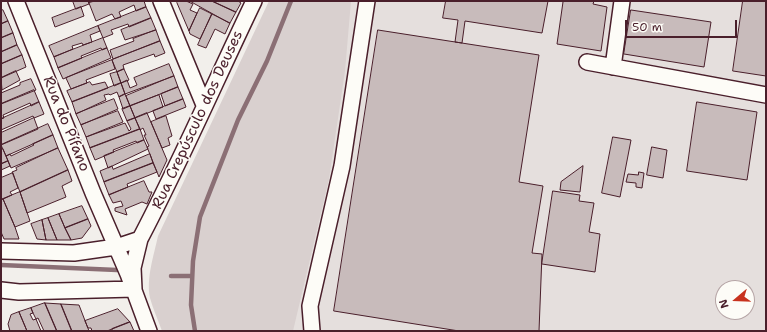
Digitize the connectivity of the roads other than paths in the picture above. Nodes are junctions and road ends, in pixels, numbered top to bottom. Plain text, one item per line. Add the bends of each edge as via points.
1 (16, 1) edge
2 (161, 1) edge
3 (254, 1) edge
4 (367, 1) edge
5 (622, 1) edge
6 (587, 62) dead end
7 (613, 67) junction
8 (766, 95) edge
9 (204, 105) junction
10 (140, 239) junction
11 (116, 248) junction
12 (1, 251) edge
13 (134, 289) junction
14 (1, 290) edge
15 (149, 331) edge
16 (312, 331) edge

1 - 11 street, Rua do Pífano
2 - 9 street
3 - 9 street, Rua Crepúsculo dos Deuses
4 - 16 street via 342,166 310,306
5 - 7 street
6 - 7 street
7 - 8 street
9 - 10 street, Rua Crepúsculo dos Deuses via 168,187
10 - 11 street
10 - 13 street, Rua Crepúsculo dos Deuses via 133,268
11 - 12 street via 74,253
11 - 13 street, Rua Crepúsculo dos Deuses
13 - 14 street via 19,292
13 - 15 street, Rua Crepúsculo dos Deuses

